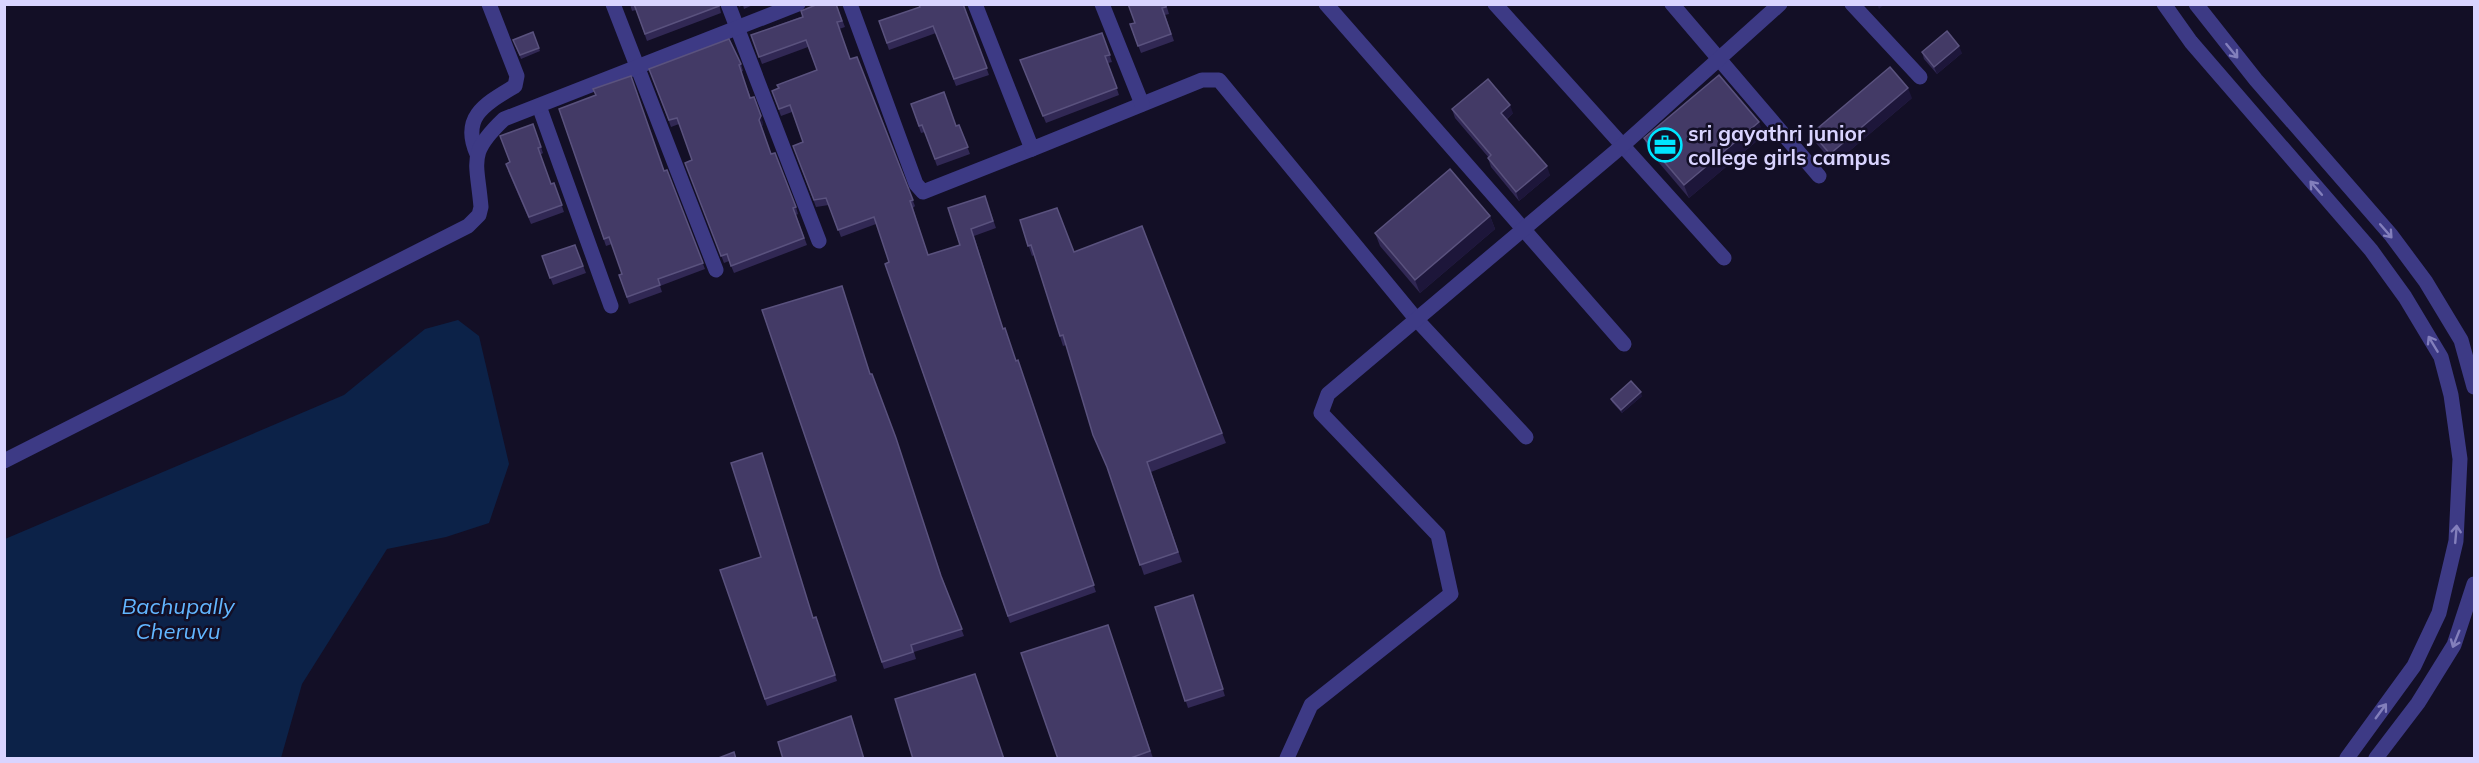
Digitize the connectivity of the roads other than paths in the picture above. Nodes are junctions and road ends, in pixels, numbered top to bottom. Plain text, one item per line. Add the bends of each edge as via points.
1 (489, 4) edge
2 (613, 4) edge
3 (728, 4) edge
4 (798, 4) edge
5 (850, 4) edge
6 (975, 4) edge
7 (1102, 4) edge
8 (1326, 4) edge
9 (1495, 4) edge
10 (1672, 4) edge
11 (1780, 4) edge
12 (1852, 4) edge
13 (2164, 4) edge
14 (2196, 4) edge
15 (737, 28) junction
16 (1719, 61) junction
17 (637, 68) junction
18 (1920, 77) dead end
19 (1142, 104) junction
20 (539, 106) junction
21 (1622, 146) junction
22 (1032, 149) junction
23 (477, 154) junction
24 (1820, 176) dead end
25 (1522, 230) junction
26 (819, 241) dead end
27 (1725, 258) dead end
28 (716, 270) dead end
29 (611, 306) dead end
30 (1417, 320) junction
31 (1624, 344) dead end
32 (2475, 387) edge
33 (1526, 437) dead end
34 (4, 461) edge
35 (2475, 584) edge
36 (1287, 759) edge
37 (2347, 759) edge
38 (2376, 759) edge

1 - 23 street via 518,76 516,86 483,105 473,122 471,140
2 - 17 street
3 - 15 street
4 - 15 street
5 - 22 street via 916,184 923,192
6 - 22 street
7 - 19 street
8 - 25 street
9 - 21 street
10 - 16 street
11 - 16 street
12 - 18 street
37 -> 13 street via 2414,666 2439,613 2456,541 2460,459 2451,395 2441,357 2371,250 2198,51
14 -> 32 street via 2426,282 2461,340
15 - 17 street
15 - 26 street
16 - 21 street
16 - 24 street
17 - 20 street
17 - 28 street
19 - 22 street
19 - 30 street via 1202,80 1219,80
20 - 23 street via 504,119 484,138
20 - 29 street
21 - 25 street
21 - 27 street
23 - 34 street via 481,207 468,226
25 - 30 street
25 - 31 street
30 - 33 street
30 - 36 street via 1328,394 1321,413 1438,535 1450,594 1311,705
35 -> 38 street via 2454,645 2418,703

